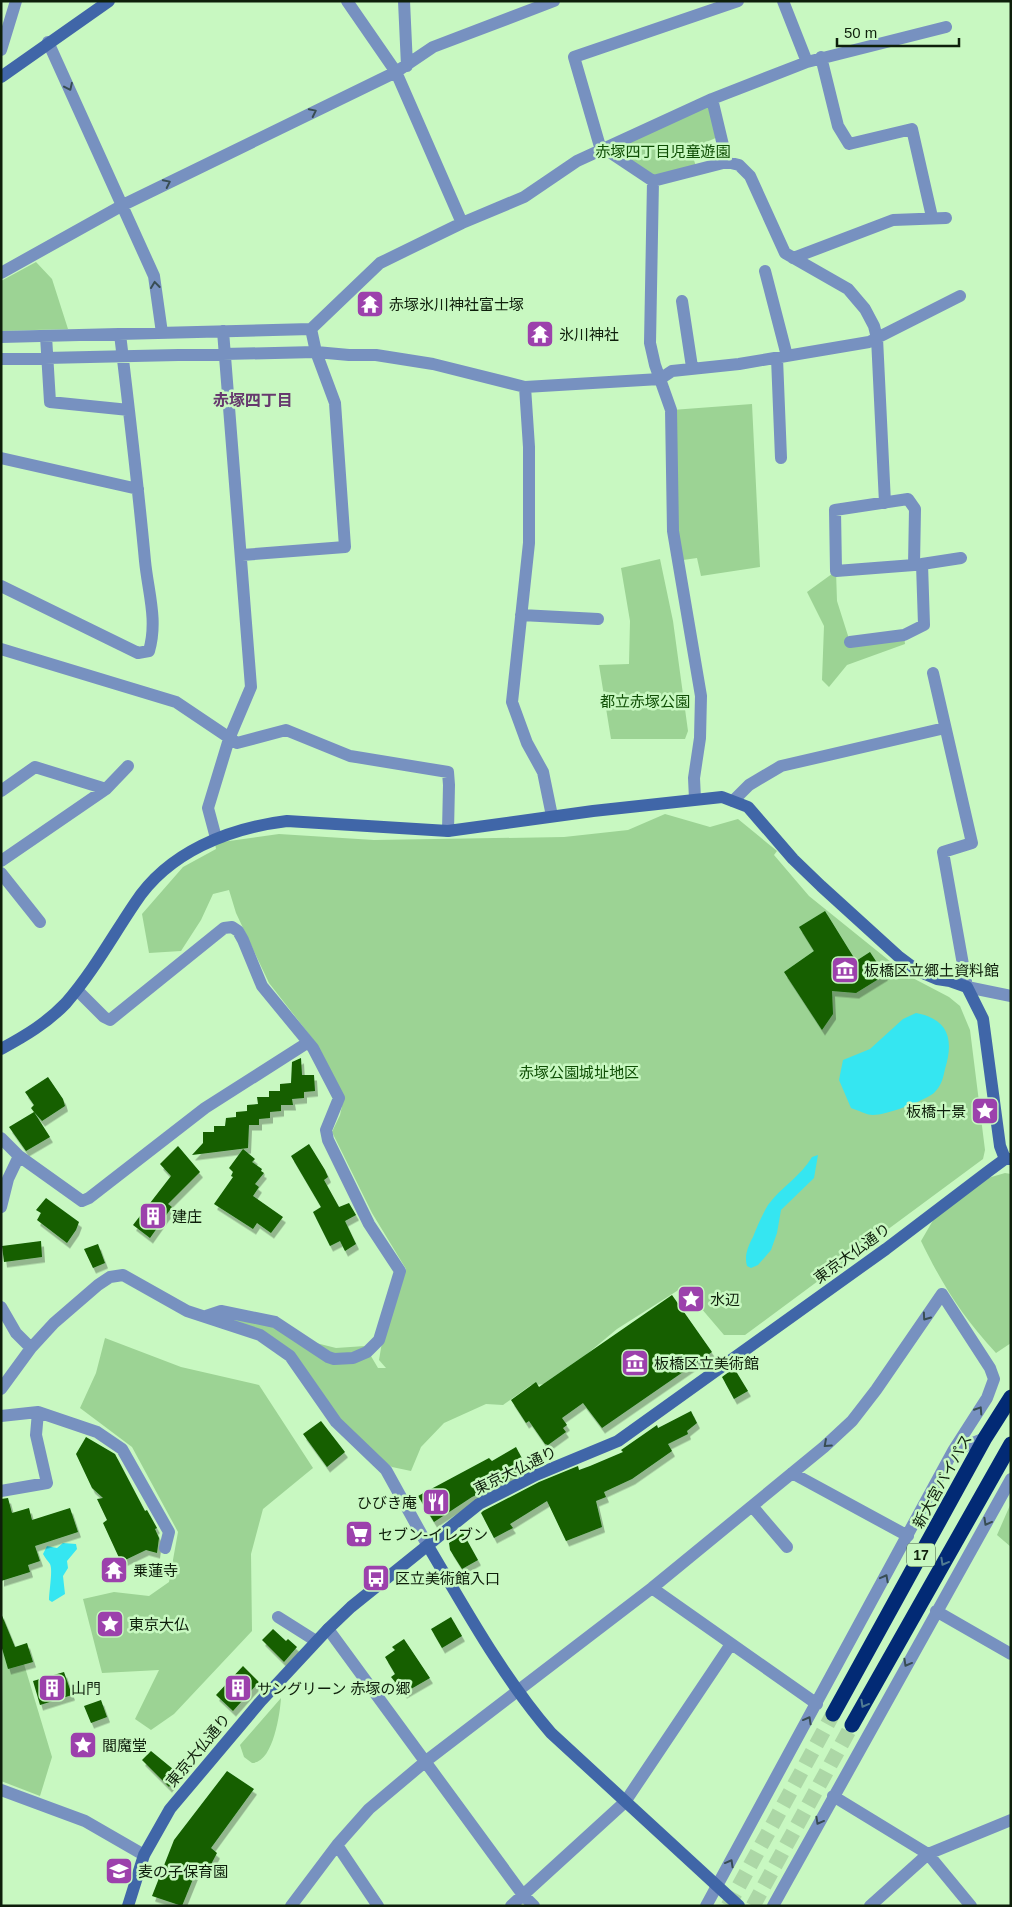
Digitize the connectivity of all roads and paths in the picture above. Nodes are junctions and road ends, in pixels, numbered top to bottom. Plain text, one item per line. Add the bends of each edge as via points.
1 (16, 1) edge
2 (109, 1) edge
3 (348, 1) edge
4 (404, 1) edge
5 (554, 1) edge
6 (738, 1) edge
7 (782, 1) edge
8 (946, 27) dead end
9 (48, 42) junction
10 (1, 50) edge
11 (820, 57) junction
12 (806, 62) junction
13 (1, 69) edge
14 (401, 69) junction
15 (2, 77) edge
16 (712, 99) junction
17 (603, 149) junction
18 (727, 162) junction
19 (653, 181) junction
20 (123, 205) junction
21 (932, 218) junction
22 (946, 218) dead end
23 (462, 223) junction
24 (793, 258) junction
25 (765, 271) dead end
26 (1, 273) edge
27 (960, 296) dead end
28 (682, 301) dead end
29 (311, 329) junction
30 (224, 331) junction
31 (162, 333) junction
32 (120, 334) junction
33 (46, 336) junction
34 (1, 337) edge
35 (877, 338) junction
36 (316, 352) junction
37 (225, 354) junction
38 (123, 356) junction
39 (782, 357) junction
40 (48, 358) junction
41 (1, 359) edge
42 (692, 367) junction
43 (660, 379) junction
44 (525, 387) junction
45 (129, 410) junction
46 (1, 458) edge
47 (781, 458) dead end
48 (138, 489) junction
49 (885, 503) junction
50 (242, 555) junction
51 (961, 558) dead end
52 (918, 565) junction
53 (1, 586) edge
54 (521, 615) junction
55 (598, 620) dead end
56 (850, 642) dead end
57 (1, 648) edge
58 (932, 673) dead end
59 (945, 728) junction
60 (229, 739) junction
61 (128, 766) dead end
62 (106, 789) junction
63 (1, 791) edge
64 (695, 799) junction
65 (733, 801) junction
66 (552, 816) junction
67 (448, 831) junction
68 (216, 838) junction
69 (1, 861) edge
70 (1, 873) edge
71 (40, 922) dead end
72 (967, 987) junction
73 (77, 990) junction
74 (1011, 996) edge
75 (307, 1043) junction
76 (1, 1049) edge
77 (1, 1138) edge
78 (18, 1156) junction
79 (1008, 1159) edge
80 (1, 1207) edge
81 (1, 1307) edge
82 (206, 1316) junction
83 (31, 1348) junction
84 (1, 1389) edge
85 (1011, 1397) edge
86 (38, 1412) junction
87 (1, 1416) edge
88 (985, 1438) junction
89 (1011, 1444) edge
90 (953, 1451) junction
91 (792, 1473) junction
92 (1011, 1479) edge
93 (1, 1491) edge
94 (752, 1506) junction
95 (908, 1536) junction
96 (428, 1546) junction
97 (787, 1547) dead end
98 (165, 1548) dead end
99 (652, 1588) junction
100 (936, 1612) junction
101 (278, 1617) dead end
102 (328, 1629) junction
103 (316, 1641) junction
104 (731, 1644) junction
105 (1011, 1654) edge
106 (516, 1691) junction
107 (817, 1704) junction
108 (833, 1714) tunnel mouth
109 (852, 1725) tunnel mouth
110 (426, 1761) junction
111 (1, 1790) edge
112 (833, 1796) junction
113 (625, 1802) junction
114 (1011, 1820) edge
115 (337, 1845) junction
116 (928, 1854) junction
117 (144, 1855) junction
118 (717, 1886) junction
119 (523, 1895) junction
120 (128, 1906) edge
121 (291, 1906) edge
122 (378, 1906) edge
123 (511, 1906) edge
124 (534, 1906) edge
125 (706, 1906) edge
126 (739, 1906) edge
127 (773, 1906) edge
128 (870, 1906) edge
129 (970, 1906) edge

1 - 10 street
2 - 9 street
3 - 14 street
4 - 14 street
5 - 14 street via 433,47
6 - 17 street via 574,57
7 - 12 street
8 - 11 street
9 - 15 street
9 -> 20 street
11 - 12 street
11 - 21 street via 838,126 849,144 912,129
12 - 16 street
13 - 15 street
20 -> 14 street
14 - 23 street
16 - 17 street
16 - 18 street
17 - 19 street
17 - 23 street via 578,161 524,197
18 - 19 street
18 - 24 street via 738,165 750,176 785,253
19 - 43 street via 650,343
20 - 26 street
31 -> 20 street via 154,276
21 - 22 street
21 - 24 street via 893,220
23 - 29 street via 380,263
24 - 35 street via 848,289 865,309
25 - 39 street
27 - 35 street
28 - 42 street
29 - 30 street
29 - 36 street
30 - 31 street
30 - 37 street
31 - 32 street
32 - 33 street
32 - 38 street
33 - 34 street
33 - 40 street
35 - 39 street
35 - 49 street
36 - 37 street
36 - 44 street via 376,355 433,364
36 - 50 street via 335,403 345,547
37 - 38 street
37 - 50 street
38 - 40 street
38 - 45 street
39 - 42 street
39 - 47 street
40 - 41 street
40 - 45 street via 50,402
42 - 43 street via 672,371
43 - 44 street
43 - 64 street via 671,410 673,531 701,696
44 - 54 street via 529,447 528,543
45 - 48 street
46 - 48 street
48 - 53 street via 148,587 154,610 153,637 148,651 138,653
49 - 52 street via 908,499 915,509
49 - 52 street via 835,510 836,571
50 - 60 street via 251,687
51 - 52 street
52 - 56 street via 924,625 904,635
54 - 55 street
54 - 66 street via 512,702 526,743 543,772
57 - 60 street via 176,702
58 - 59 street
59 - 65 street via 781,766 749,785
59 - 72 street via 972,843 944,852
60 - 67 street via 237,743 286,730 350,756 448,772
60 - 68 street via 208,808
61 - 62 street
62 - 63 street via 35,767
62 - 69 street
64 - 65 street via 722,797
64 - 66 street
65 - 72 street via 748,807 793,859 898,956 918,971
66 - 67 street
67 - 68 street via 287,821
68 - 73 street via 183,856 150,885
70 - 71 street
72 - 74 street
72 - 79 street via 983,1019 1000,1146
73 - 75 street via 110,1020 224,928 232,927 243,940 262,986
73 - 76 street via 50,1018
75 - 78 street via 205,1108 86,1199 79,1200
75 - 82 street via 313,1048 339,1098 326,1130 328,1140 369,1224 400,1271 379,1340 367,1352 353,1358 334,1359 275,1322 221,1311
77 - 78 street
78 - 80 street
79 - 96 street, 東京大仏通り via 618,1441 486,1499
81 - 83 street via 16,1332
82 - 83 street via 187,1311 132,1279 118,1275 98,1285
82 - 96 street via 260,1335 290,1356 336,1422 386,1470
83 - 84 street
85 - 88 highway, 新大宮バイパス / 17
86 - 87 street
86 - 93 street via 36,1435 47,1483
86 - 98 street via 97,1432 122,1449 169,1532
88 - 90 street
88 - 108 highway, 新大宮バイパス / 17
89 -> 109 highway, 17
90 -> 91 street via 987,1398 994,1379 942,1294 852,1420
90 - 95 street, 17
91 - 94 street
91 - 95 street
92 -> 100 street
94 - 97 street
94 - 99 street
107 -> 95 street, 17
96 - 102 street, 東京大仏通り
96 - 106 street
99 - 104 street
99 - 106 street
100 - 105 street
100 -> 112 street
101 - 103 street
102 - 103 street, 東京大仏通り
102 - 110 street
103 - 117 street, 東京大仏通り via 183,1792
104 - 107 street
104 - 113 street
106 - 110 street
106 - 113 street via 550,1733
118 -> 107 street, 17
110 - 115 street via 369,1809
110 - 119 street
111 - 117 street via 85,1821
112 - 116 street
112 -> 127 street
113 - 118 street
113 - 119 street
114 - 116 street
115 - 121 street
115 - 122 street
116 - 128 street
116 - 129 street
117 - 120 street, 東京大仏通り
118 - 125 street, 17
118 - 126 street
119 - 123 street
119 - 124 street

